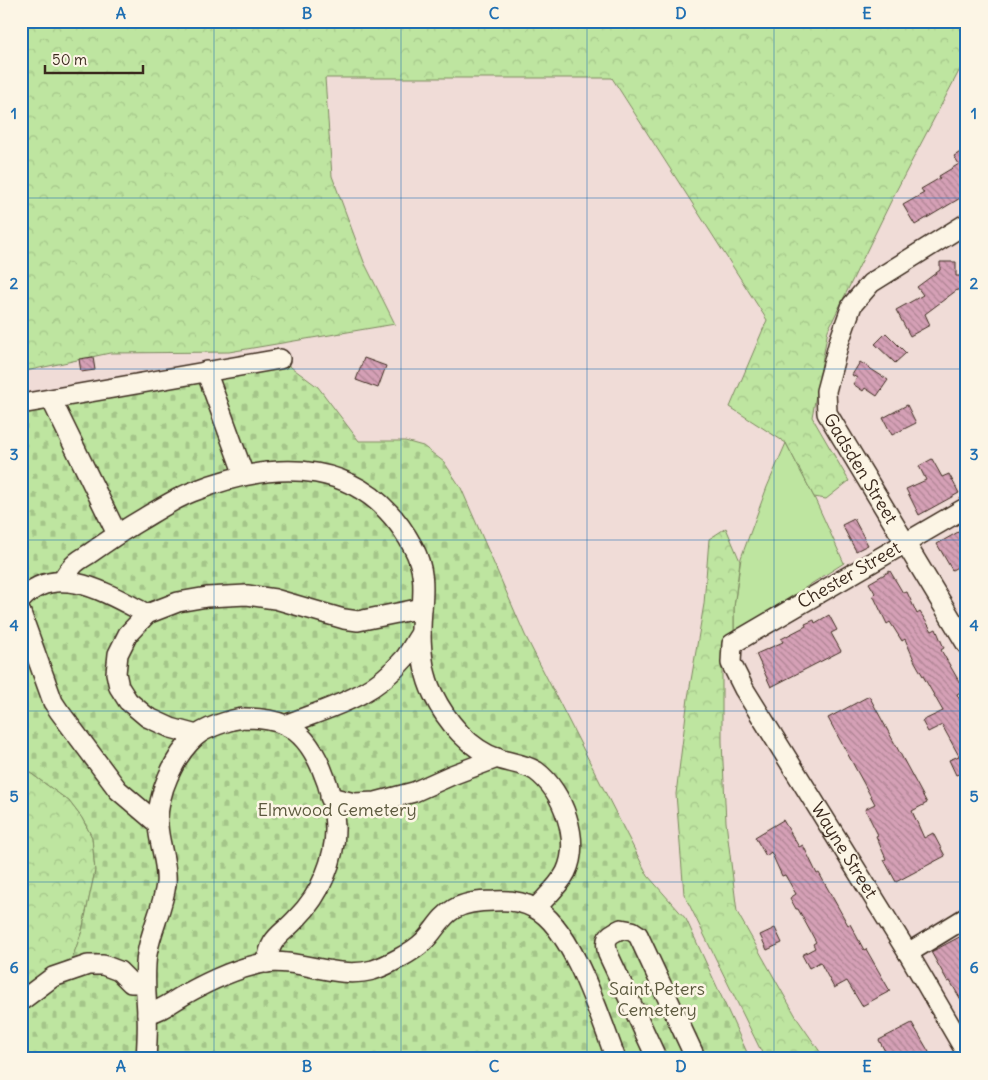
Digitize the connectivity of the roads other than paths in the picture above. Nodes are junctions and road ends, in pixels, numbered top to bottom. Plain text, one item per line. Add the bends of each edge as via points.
1 (967, 223) edge
2 (280, 359) dead end
3 (206, 371) junction
4 (51, 398) junction
5 (21, 404) edge
6 (244, 475) junction
7 (967, 507) edge
8 (117, 534) junction
9 (906, 542) junction
10 (62, 581) junction
11 (21, 600) edge
12 (422, 608) junction
13 (21, 613) edge
14 (147, 614) junction
15 (421, 633) junction
16 (732, 644) joint
17 (967, 645) edge
18 (285, 725) junction
19 (196, 735) junction
20 (497, 758) junction
21 (330, 797) junction
22 (158, 824) junction
23 (536, 908) junction
24 (967, 917) edge
25 (908, 953) junction
26 (266, 963) junction
27 (144, 983) junction
28 (21, 1001) edge
29 (148, 1014) junction
30 (967, 1054) edge
31 (146, 1059) edge
32 (616, 1059) edge
33 (657, 1059) edge
34 (696, 1059) edge

1 - 9 street, Gadsden Street via 870,283 852,305 826,391 827,413
2 - 3 street
3 - 4 street
3 - 6 street
4 - 5 street
4 - 8 street
6 - 8 street via 190,493
6 - 12 street via 280,470 324,474 341,479 377,500 402,529 420,560
7 - 9 street, Chester Street
8 - 10 street via 73,565
9 - 16 street, Chester Street
9 - 17 street, Gadsden Street
10 - 11 street via 51,581 37,587
10 - 14 street via 103,592
12 - 14 street via 358,621 247,595 207,596 178,602
12 - 15 street
13 - 22 street via 53,702 118,790
14 - 19 street via 128,634 118,654 116,673 119,687 128,701 147,717
15 - 18 street via 404,659 370,688 351,700
15 - 20 street via 421,651 432,694 458,732 476,748
16 - 25 street, Wayne Street via 731,663 744,689
18 - 19 street via 244,718
18 - 21 street via 314,754
19 - 22 street via 168,777
20 - 21 street via 414,792 376,802 354,803
20 - 23 street via 534,770 547,781 570,826 566,870
21 - 26 street via 335,826 328,866 306,908 274,939
22 - 27 street via 166,884 147,954
23 - 26 street via 511,901 477,901 453,909 422,943 387,965 361,972 344,973 286,963
23 - 32 street via 560,932 572,951
24 - 25 street
25 - 30 street, Wayne Street
26 - 29 street via 229,972 181,996 161,1011
27 - 28 street via 131,983 119,971 102,965 88,965 53,977
27 - 29 street
29 - 31 street
33 - 34 street via 605,944 608,937 621,929 638,935

